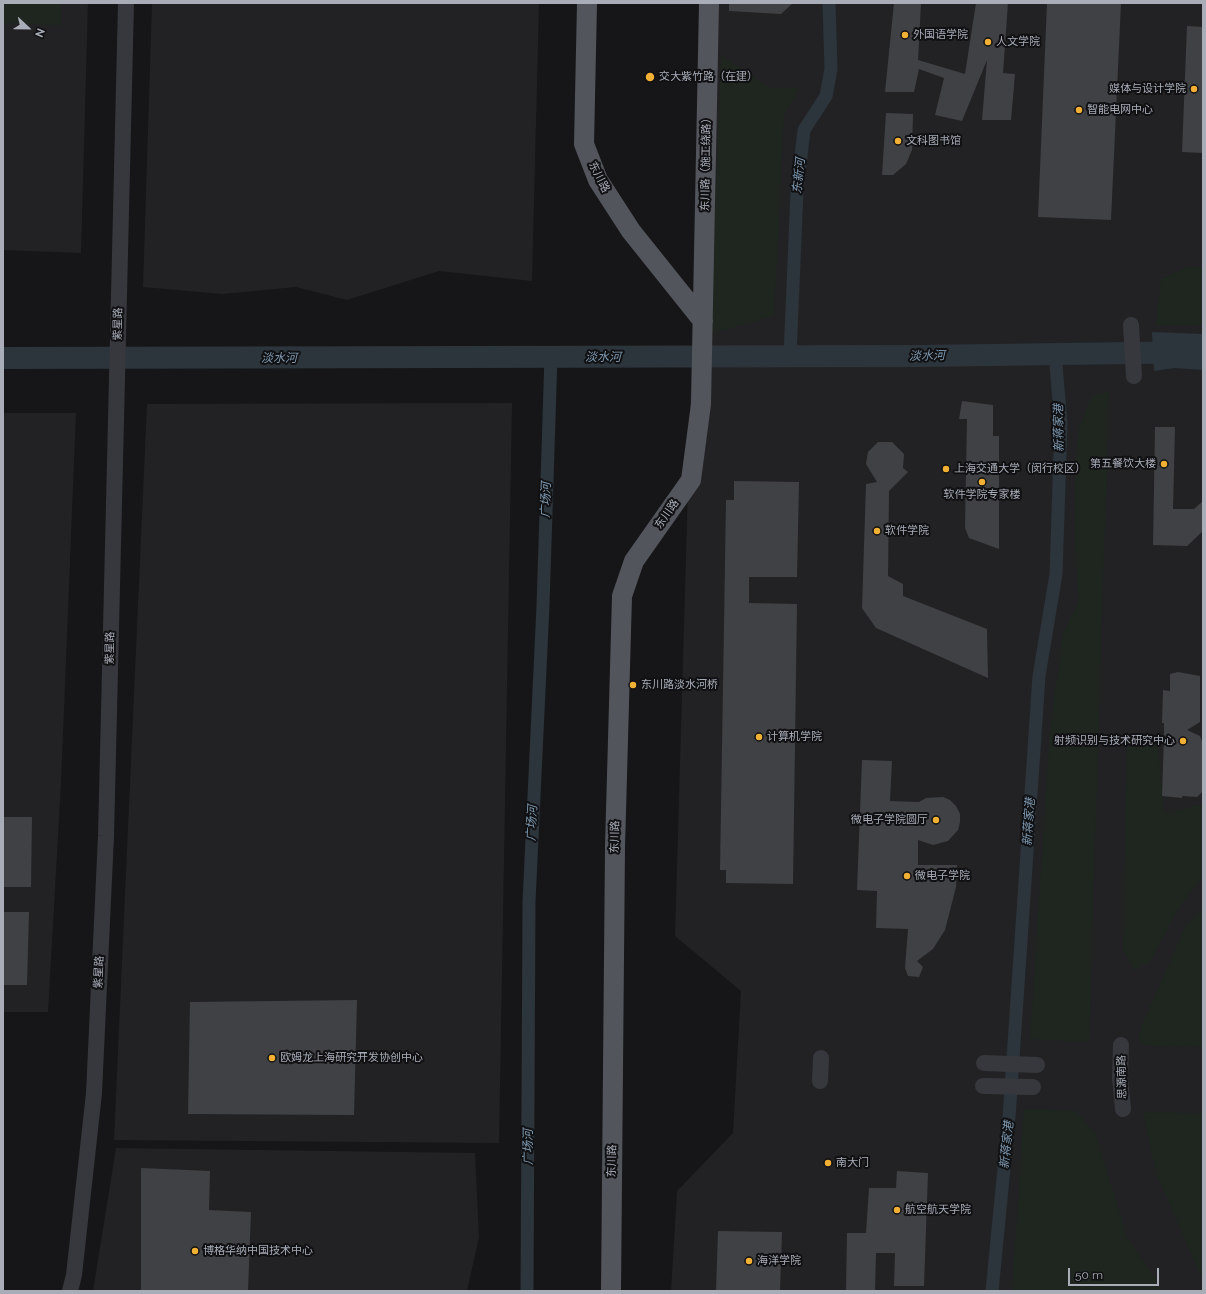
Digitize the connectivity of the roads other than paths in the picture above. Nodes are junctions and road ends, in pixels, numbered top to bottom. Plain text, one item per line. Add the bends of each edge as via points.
1 (126, 3) edge
2 (587, 3) edge
3 (709, 3) edge
4 (703, 321) junction
5 (1131, 325) dead end
6 (1134, 376) dead end
7 (701, 404) joint
8 (1121, 1045) dead end
9 (821, 1058) dead end
10 (984, 1063) dead end
11 (1037, 1065) dead end
12 (820, 1081) dead end
13 (983, 1086) dead end
14 (1033, 1087) dead end
15 (1122, 1109) dead end
16 (70, 1291) edge
17 (610, 1291) edge

1 - 16 street, 紫星路 via 106,836 94,1093 74,1276
2 - 4 main road, 东川路 via 584,144 598,180 631,231
3 - 4 main road, 东川路（施工绕路）
4 - 7 main road, 东川路（施工绕路）
5 - 6 street
7 - 17 main road, 东川路 via 690,480 634,561 622,596 615,848
8 - 15 street, 思源南路
9 - 12 street
10 - 11 street
13 - 14 street

